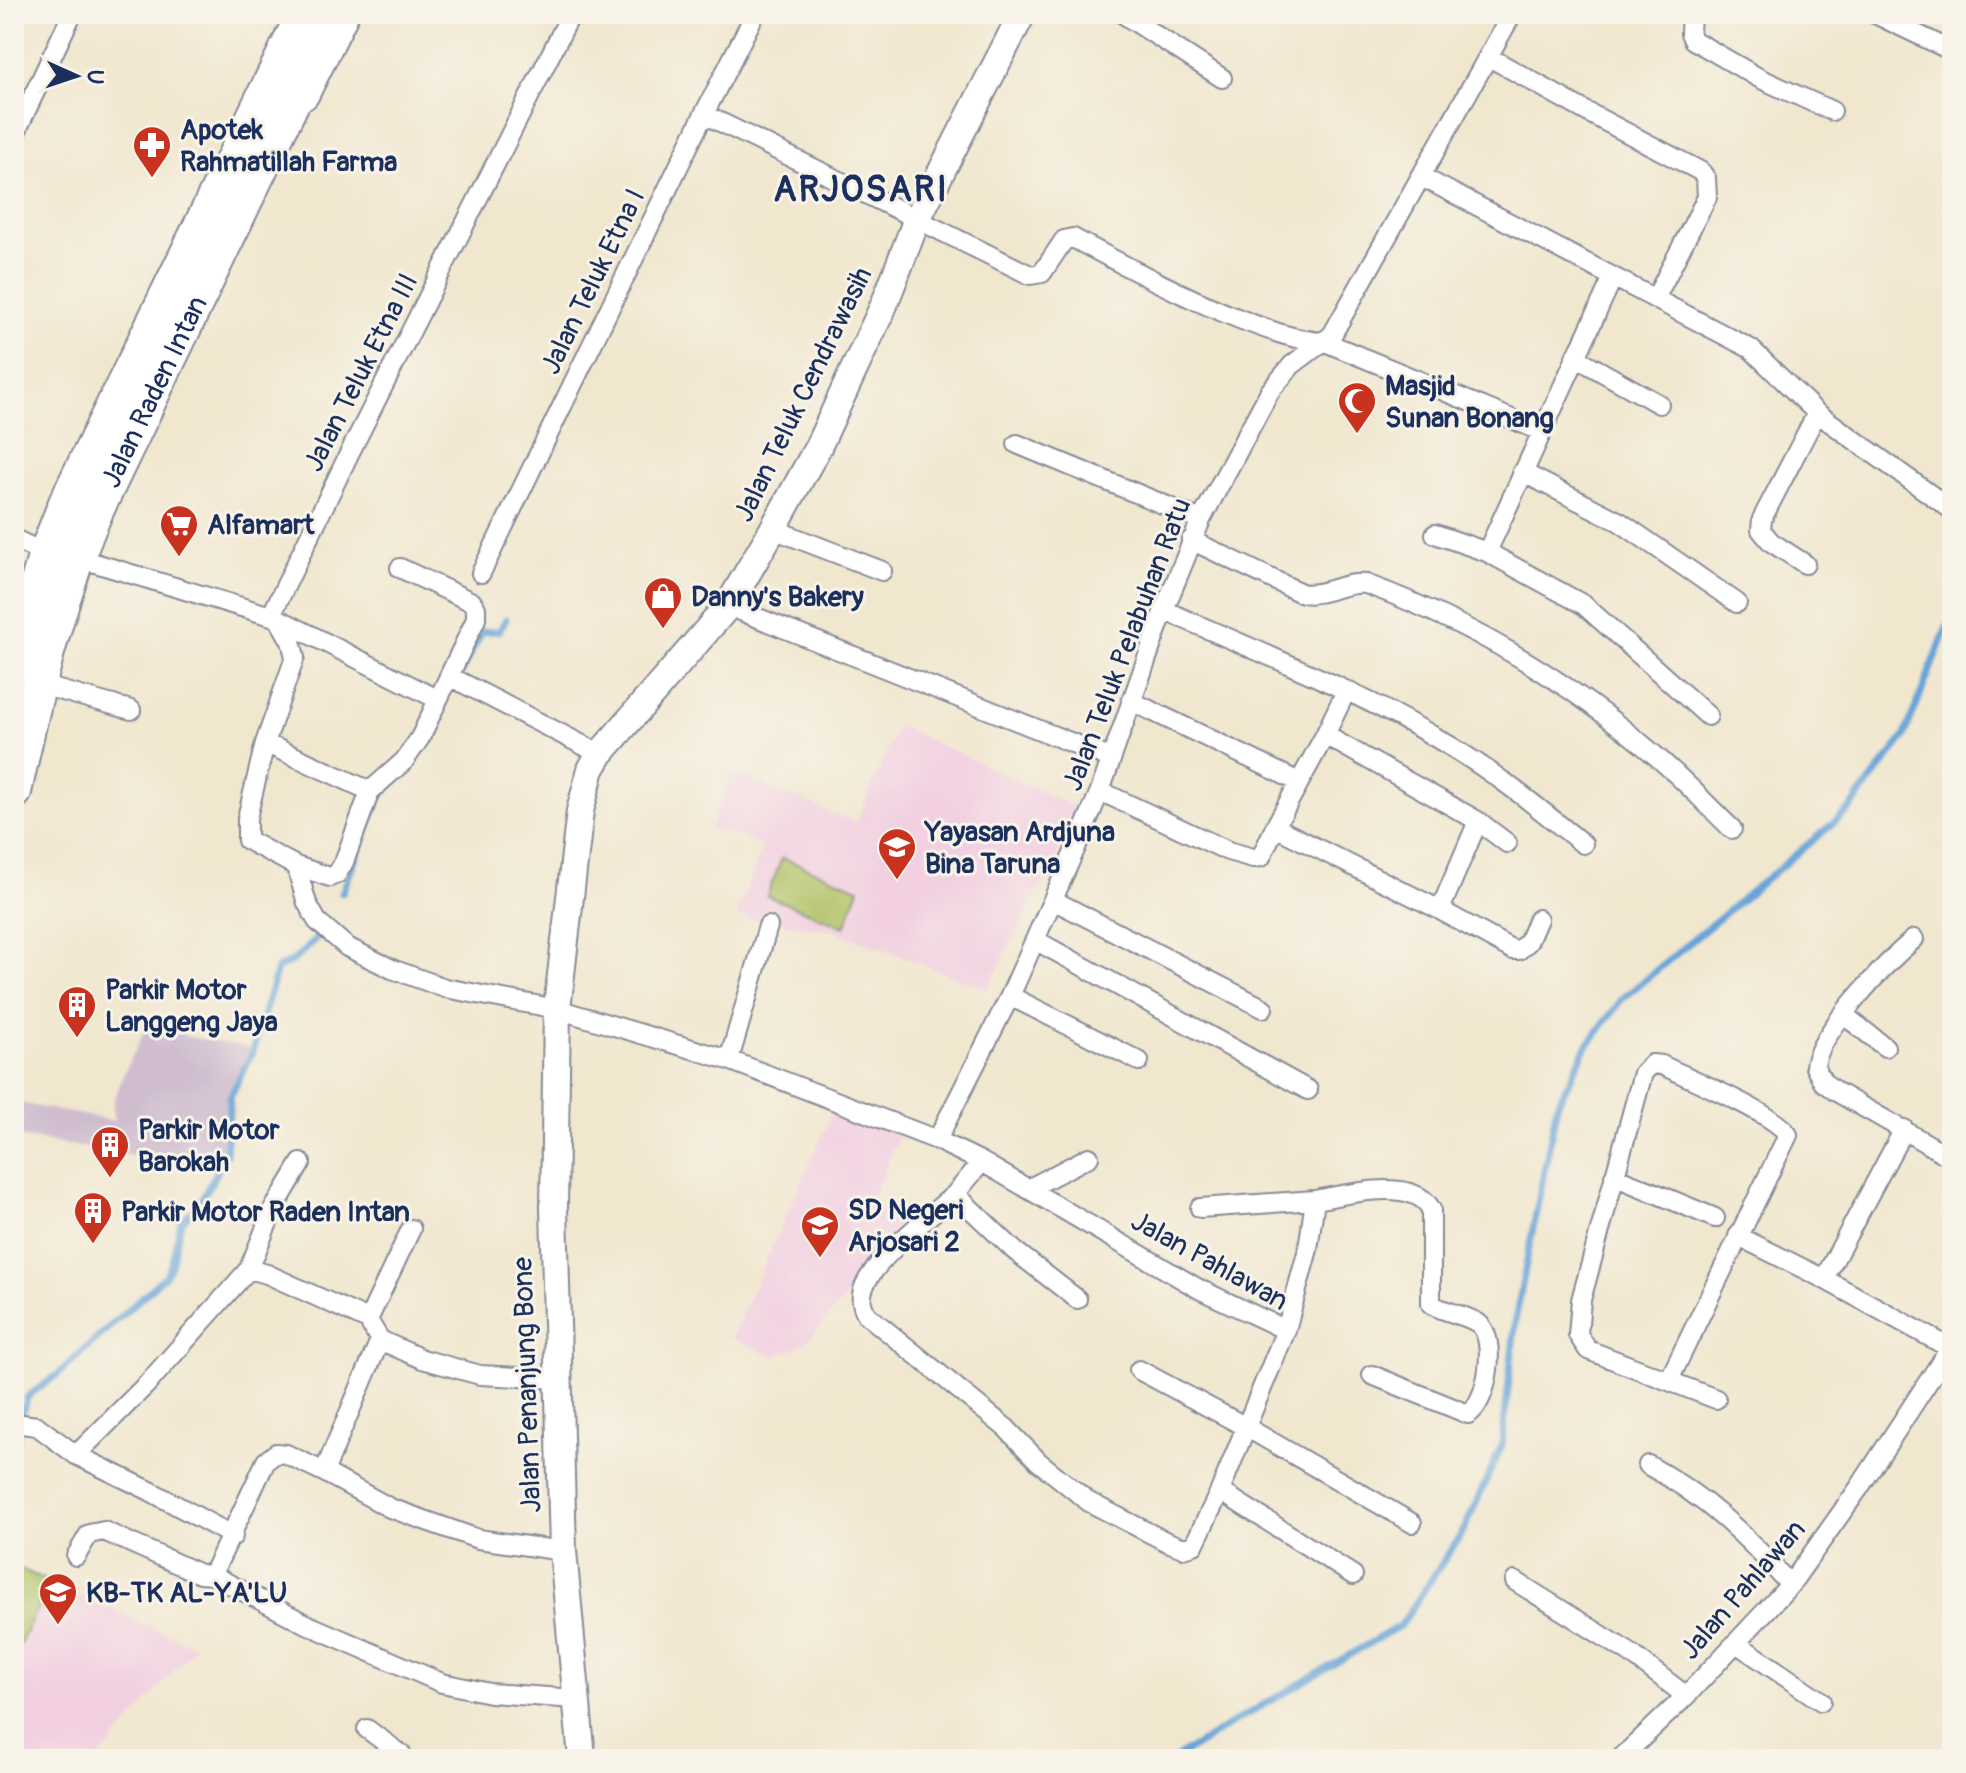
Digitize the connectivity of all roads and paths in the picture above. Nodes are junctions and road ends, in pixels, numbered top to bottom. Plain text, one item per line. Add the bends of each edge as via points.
1 (72, 14) edge
2 (304, 14) edge
3 (341, 14) edge
4 (571, 14) edge
5 (755, 14) edge
6 (1022, 14) edge
7 (1123, 14) edge
8 (1512, 14) edge
9 (1691, 14) edge
10 (1875, 14) edge
11 (1952, 51) edge
12 (1489, 57) junction
13 (1222, 78) dead end
14 (1832, 111) dead end
15 (704, 114) junction
16 (14, 136) edge
17 (1420, 176) junction
18 (917, 219) junction
19 (1613, 277) junction
20 (1656, 297) junction
21 (1325, 342) junction
22 (1575, 357) junction
23 (1659, 404) dead end
24 (1817, 413) junction
25 (1541, 431) junction
26 (1017, 444) dead end
27 (1522, 472) junction
28 (1952, 510) edge
29 (1201, 520) junction
30 (773, 529) junction
31 (1435, 534) dead end
32 (14, 539) edge
33 (1191, 540) junction
34 (1487, 552) junction
35 (61, 556) junction
36 (1805, 564) dead end
37 (400, 568) dead end
38 (882, 571) dead end
39 (481, 573) dead end
40 (1737, 603) dead end
41 (728, 606) junction
42 (1164, 610) junction
43 (275, 617) junction
44 (25, 674) edge
45 (454, 679) junction
46 (1346, 691) junction
47 (437, 699) junction
48 (1131, 701) junction
49 (131, 710) dead end
50 (1708, 716) dead end
51 (1325, 735) junction
52 (265, 743) junction
53 (600, 754) junction
54 (1110, 758) junction
55 (1299, 782) junction
56 (370, 791) junction
57 (1100, 791) junction
58 (14, 792) edge
59 (1478, 821) junction
60 (1275, 827) junction
61 (1732, 829) dead end
62 (1507, 843) dead end
63 (1583, 844) dead end
64 (296, 866) junction
65 (1053, 900) junction
66 (1440, 910) junction
67 (1538, 919) dead end
68 (768, 926) dead end
69 (1914, 939) dead end
70 (1035, 940) junction
71 (1010, 996) junction
72 (1263, 1008) dead end
73 (557, 1009) junction
74 (1844, 1015) junction
75 (1885, 1047) dead end
76 (729, 1060) junction
77 (1139, 1061) dead end
78 (1308, 1090) dead end
79 (1904, 1129) junction
80 (937, 1140) junction
81 (1089, 1157) dead end
82 (1952, 1158) edge
83 (982, 1162) junction
84 (301, 1163) dead end
85 (1614, 1176) junction
86 (1028, 1189) junction
87 (955, 1194) junction
88 (1315, 1200) junction
89 (1200, 1208) dead end
90 (1715, 1218) dead end
91 (411, 1229) dead end
92 (1738, 1236) junction
93 (249, 1269) junction
94 (1824, 1279) junction
95 (1077, 1299) dead end
96 (368, 1320) junction
97 (1286, 1330) junction
98 (380, 1340) junction
99 (1951, 1346) edge
100 (1139, 1370) dead end
101 (1372, 1375) dead end
102 (559, 1379) junction
103 (1669, 1380) junction
104 (1716, 1399) dead end
105 (14, 1423) edge
106 (1246, 1427) junction
107 (76, 1455) junction
108 (1648, 1465) dead end
109 (324, 1472) junction
110 (1220, 1491) junction
111 (1412, 1523) dead end
112 (233, 1536) junction
113 (563, 1551) junction
114 (76, 1556) dead end
115 (212, 1575) junction
116 (1353, 1575) dead end
117 (1515, 1581) dead end
118 (1790, 1585) junction
119 (1736, 1643) junction
120 (1686, 1696) junction
121 (576, 1699) junction
122 (1821, 1701) dead end
123 (367, 1729) dead end
124 (404, 1759) edge
125 (582, 1759) edge
126 (1620, 1759) edge

1 - 16 street
2 - 35 highway, Jalan Raden Intan via 66,503
3 - 35 highway, Jalan Raden Intan
4 - 43 street, Jalan Teluk Etna III via 350,452
5 - 15 street, Jalan Teluk Etna I
6 - 18 street, Jalan Teluk Cendrawasih
7 - 13 street
8 - 12 street, Jalan Teluk Pelabuhan Ratu
9 - 14 street via 1693,40
10 - 11 street
12 - 17 street, Jalan Teluk Pelabuhan Ratu
12 - 20 street via 1706,178 1707,197
15 - 18 street
15 - 39 street, Jalan Teluk Etna I
17 - 19 street
17 - 21 street, Jalan Teluk Pelabuhan Ratu
18 - 21 street via 1033,275 1042,273 1064,240 1073,238 1190,300 1271,331
18 - 30 street, Jalan Teluk Cendrawasih via 849,383
19 - 20 street
19 - 22 street
20 - 24 street via 1751,349
21 - 25 street
21 - 29 street, Jalan Teluk Pelabuhan Ratu via 1292,365 1270,391
22 - 23 street
22 - 25 street
24 - 28 street
24 - 36 street via 1761,530
25 - 27 street
26 - 29 street
27 - 34 street
27 - 40 street via 1620,522
29 - 33 street, Jalan Teluk Pelabuhan Ratu
30 - 38 street
30 - 41 street, Jalan Teluk Cendrawasih
31 - 34 street
32 - 35 street
33 - 42 street, Jalan Teluk Pelabuhan Ratu
33 - 61 street via 1301,593 1366,584 1504,648 1557,680 1657,757
34 - 50 street via 1584,605
35 - 43 street
35 - 44 highway, Jalan Raden Intan
37 - 45 street via 476,608
41 - 53 street, Jalan Teluk Cendrawasih
41 - 54 street
42 - 46 street
42 - 48 street, Jalan Teluk Pelabuhan Ratu
43 - 47 street
43 - 52 street via 295,657
44 - 49 street
44 - 58 highway, Jalan Raden Intan
45 - 47 street
45 - 53 street
46 - 51 street
46 - 63 street via 1451,746
47 - 56 street via 413,750
48 - 54 street, Jalan Teluk Pelabuhan Ratu
48 - 55 street
51 - 55 street
51 - 59 street
52 - 56 street
52 - 64 street via 247,818 247,840
53 - 73 street, Jalan Teluk Cendrawasih via 580,811
54 - 57 street, Jalan Teluk Pelabuhan Ratu
55 - 60 street
56 - 64 street via 337,874 326,877
57 - 60 street via 1245,856 1261,857
57 - 65 street, Jalan Teluk Pelabuhan Ratu
59 - 62 street
59 - 66 street
60 - 66 street
64 - 73 street via 317,921 347,947 445,988
65 - 70 street, Jalan Teluk Pelabuhan Ratu
65 - 72 street
66 - 67 street via 1516,950 1528,942
68 - 76 street
69 - 74 street
70 - 71 street, Jalan Teluk Pelabuhan Ratu
70 - 78 street
71 - 77 street
71 - 80 street, Jalan Teluk Pelabuhan Ratu
73 - 76 street
73 - 102 street, Jalan Penanjung Bone via 554,1207
74 - 75 street
74 - 79 street via 1818,1054 1816,1072 1835,1091
76 - 80 street
79 - 82 street
79 - 94 street
80 - 83 street, Jalan Pahlawan
81 - 86 street
83 - 86 street, Jalan Pahlawan
83 - 87 street
84 - 93 street via 273,1210
85 - 90 street
85 - 92 street via 1643,1073 1650,1065 1662,1065 1777,1122 1788,1135
85 - 103 street via 1581,1300 1579,1337 1588,1350
86 - 97 street, Jalan Pahlawan via 1199,1289
87 - 95 street via 1015,1251
87 - 110 street, Jalan Pahlawan via 874,1271 863,1289 867,1315 1006,1428 1057,1478 1089,1502 1165,1541 1183,1548 1196,1544
88 - 89 street
88 - 97 street
88 - 101 street via 1388,1190 1426,1200 1431,1209 1431,1304 1477,1322 1487,1337 1484,1389 1479,1405 1468,1414
91 - 96 street
92 - 94 street
92 - 103 street
93 - 96 street
93 - 107 street
94 - 99 street
96 - 98 street
97 - 106 street, Jalan Pahlawan
98 - 102 street via 460,1371
98 - 109 street
99 - 118 street, Jalan Pahlawan
100 - 106 street
102 - 113 street, Jalan Penanjung Bone
103 - 104 street
105 - 107 street via 37,1426
106 - 110 street, Jalan Pahlawan
106 - 111 street
107 - 112 street
108 - 118 street via 1732,1523
109 - 112 street via 276,1453 266,1461
109 - 113 street via 390,1508 478,1539
110 - 116 street
112 - 115 street
113 - 121 street, Jalan Penanjung Bone
114 - 115 street via 89,1534 104,1531
115 - 121 street via 306,1624 442,1683 490,1693
117 - 120 street, Jalan Pahlawan via 1630,1653
118 - 119 street, Jalan Pahlawan
119 - 120 street, Jalan Pahlawan
119 - 122 street
120 - 126 street
121 - 125 street, Jalan Penanjung Bone
123 - 124 street

